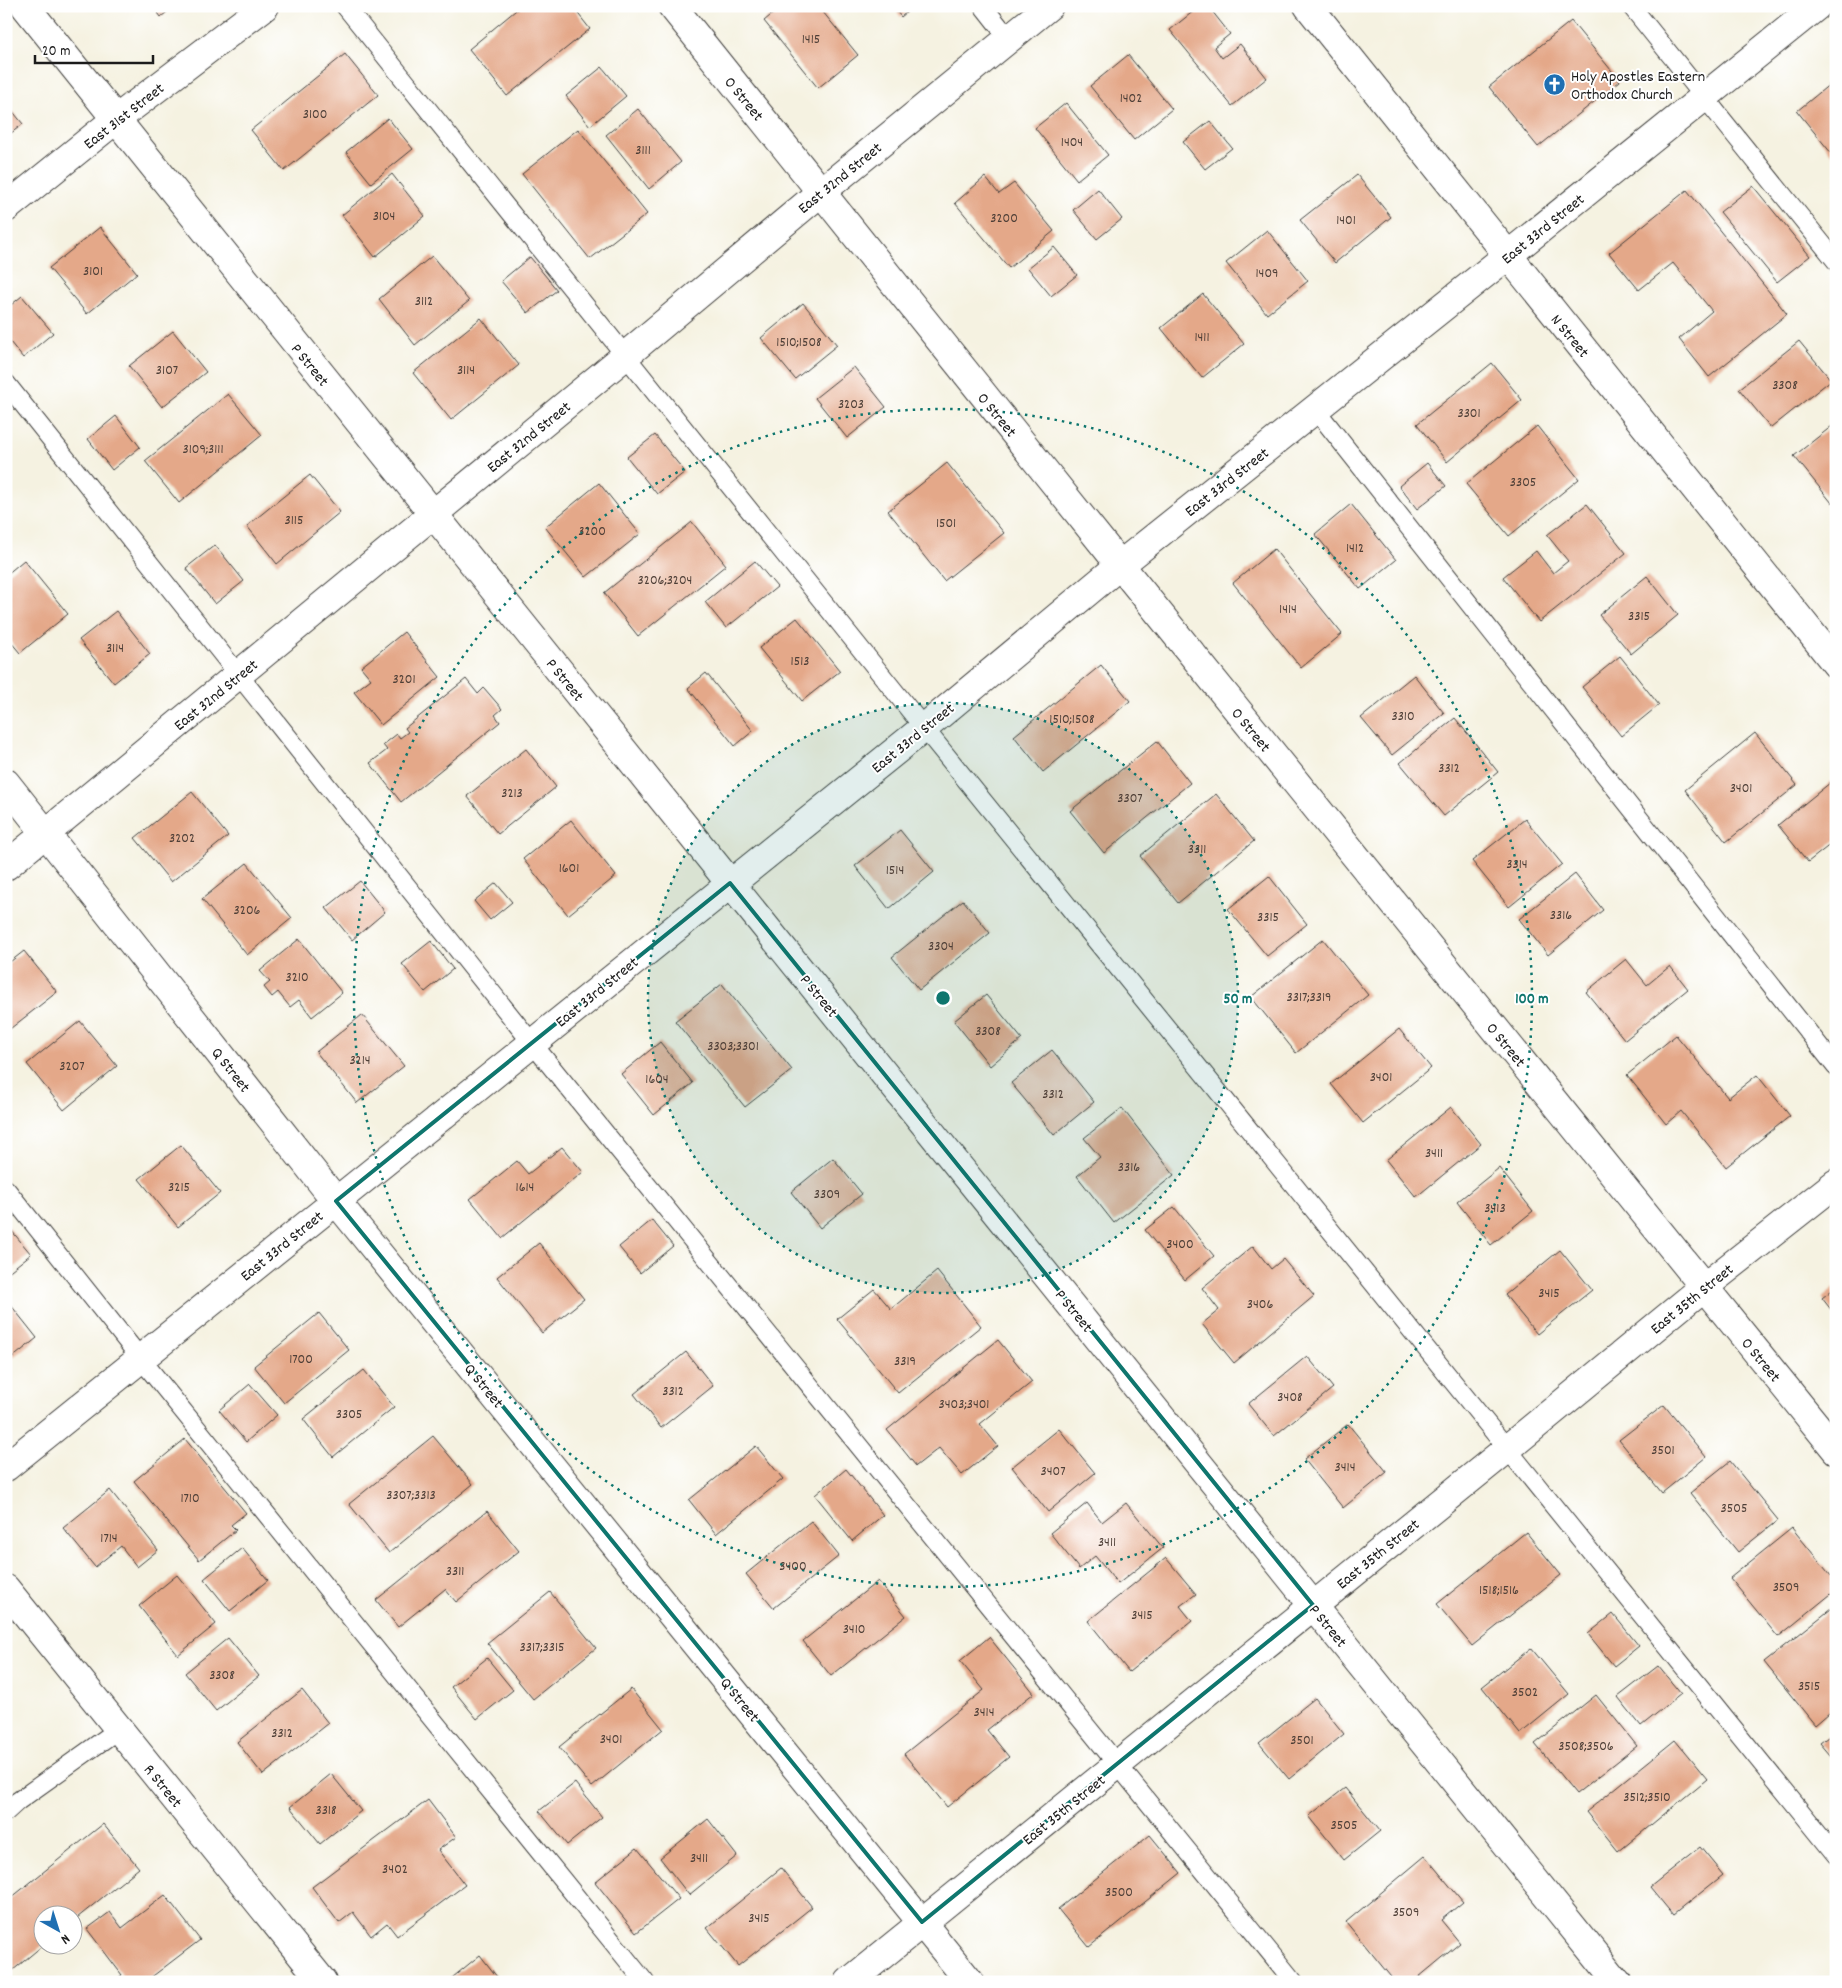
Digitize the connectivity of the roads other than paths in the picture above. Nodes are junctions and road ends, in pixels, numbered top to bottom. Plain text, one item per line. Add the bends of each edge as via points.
1 (25, 6) edge
2 (265, 6) edge
3 (346, 6) edge
4 (672, 6) edge
5 (983, 6) edge
6 (1049, 6) edge
7 (1308, 6) edge
8 (1630, 6) edge
9 (1817, 6) edge
10 (1009, 39) junction
11 (1704, 98) junction
12 (115, 120) junction
13 (820, 192) junction
14 (6, 208) edge
15 (1507, 256) junction
16 (1836, 261) edge
17 (625, 356) junction
18 (6, 383) edge
19 (1316, 410) junction
20 (432, 514) junction
21 (1120, 566) junction
22 (1836, 664) edge
23 (239, 675) junction
24 (924, 728) junction
25 (6, 783) edge
26 (46, 833) junction
27 (6, 866) edge
28 (730, 884) junction
29 (532, 1043) junction
30 (1836, 1067) edge
31 (1836, 1183) edge
32 (6, 1189) edge
33 (336, 1201) junction
34 (1704, 1287) junction
35 (141, 1359) junction
36 (1507, 1449) junction
37 (1836, 1450) edge
38 (6, 1467) edge
39 (6, 1589) edge
40 (1313, 1605) junction
41 (119, 1729) junction
42 (1118, 1764) junction
43 (6, 1812) edge
44 (1836, 1855) edge
45 (922, 1922) junction
46 (322, 1982) edge
47 (645, 1982) edge
48 (849, 1982) edge
49 (970, 1982) edge
50 (1294, 1982) edge
51 (1617, 1982) edge

1 - 12 street, P Street
2 - 12 street, East 31st Street
3 - 17 lane
4 - 13 street, O Street
5 - 10 lane
6 - 10 street, East 32nd Street
7 - 15 street, N Street
8 - 11 lane
9 - 11 street, East 33rd Street
10 - 13 street, East 32nd Street
11 - 15 street, East 33rd Street
11 - 16 lane
12 - 14 street, East 31st Street
12 - 20 street, P Street
13 - 17 street, East 32nd Street
13 - 21 street, O Street
15 - 19 street, East 33rd Street
15 - 22 street, N Street
17 - 20 street, East 32nd Street
17 - 24 lane
18 - 23 lane
19 - 21 street, East 33rd Street
19 - 30 lane
20 - 23 street, East 32nd Street
20 - 28 street, P Street
21 - 24 street, East 33rd Street
21 - 34 street, O Street
23 - 26 street, East 32nd Street
23 - 29 lane
24 - 28 street, East 33rd Street
24 - 36 lane
25 - 26 street, Q Street
26 - 27 street, East 32nd Street
26 - 33 street, Q Street
28 - 29 street, East 33rd Street
28 - 40 street, P Street
29 - 33 street, East 33rd Street
29 - 42 lane
31 - 34 street, East 35th Street
32 - 35 lane
33 - 35 street, East 33rd Street
33 - 45 street, Q Street
34 - 36 street, East 35th Street
34 - 37 street, O Street
35 - 38 street, East 33rd Street
35 - 47 lane
36 - 40 street, East 35th Street
36 - 44 lane
39 - 41 street, R Street
40 - 42 street, East 35th Street
40 - 51 street, P Street
41 - 43 lane
41 - 46 street, R Street
42 - 45 street, East 35th Street
42 - 50 lane
45 - 48 street, East 35th Street
45 - 49 street, Q Street

